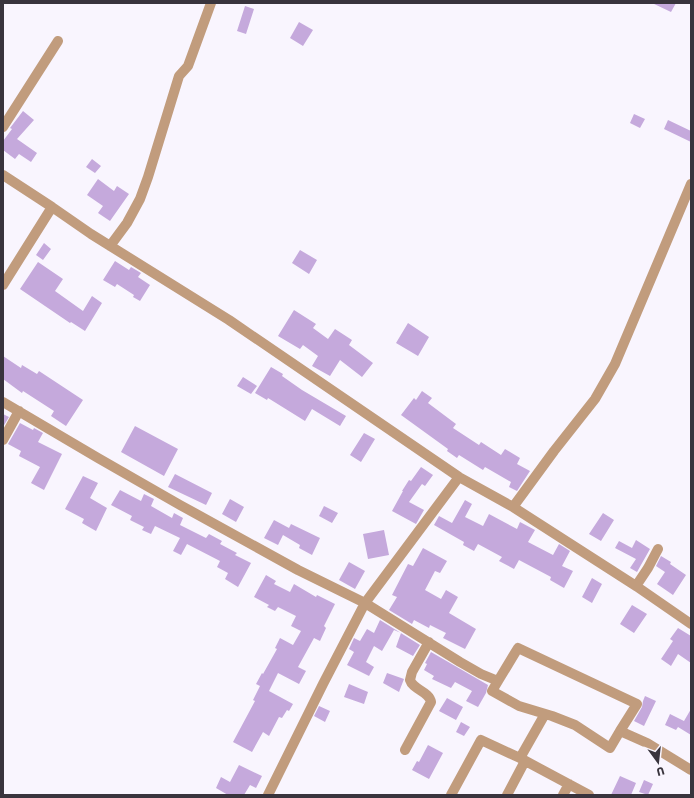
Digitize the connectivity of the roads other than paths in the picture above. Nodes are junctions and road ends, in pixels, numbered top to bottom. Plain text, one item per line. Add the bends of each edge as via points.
1 (211, 3) edge
2 (58, 41) dead end
3 (3, 127) edge
4 (3, 175) edge
5 (691, 184) edge
6 (52, 207) junction
7 (110, 246) junction
8 (3, 285) edge
9 (3, 402) edge
10 (19, 411) junction
11 (3, 440) edge
12 (459, 477) junction
13 (513, 507) junction
14 (658, 549) dead end
15 (636, 586) junction
16 (366, 603) junction
17 (691, 624) edge
18 (430, 642) junction
19 (498, 681) junction
20 (545, 714) junction
21 (620, 731) junction
22 (405, 750) dead end
23 (522, 759) junction
24 (691, 770) edge
25 (569, 784) junction
26 (270, 794) edge
27 (451, 795) edge
28 (507, 795) edge
29 (563, 795) edge
30 (589, 795) edge

1 - 7 street via 188,66 179,76 140,199
2 - 3 street
4 - 6 street
5 - 13 street via 602,389
6 - 7 street
6 - 8 street
7 - 12 street via 229,320
9 - 10 street
10 - 11 street
10 - 16 street via 180,505 298,570
12 - 13 street
12 - 16 street
13 - 15 street
14 - 15 street
15 - 17 street
16 - 18 street
16 - 26 street via 323,684
18 - 19 street via 481,674
18 - 22 street via 410,680 411,684 429,696 431,702
19 - 20 street via 492,691 519,706
19 - 21 street via 518,648 637,704
20 - 21 street via 575,725 610,748
20 - 23 street
21 - 24 street via 647,743
23 - 25 street
23 - 27 street via 481,740
23 - 28 street
25 - 29 street
25 - 30 street

